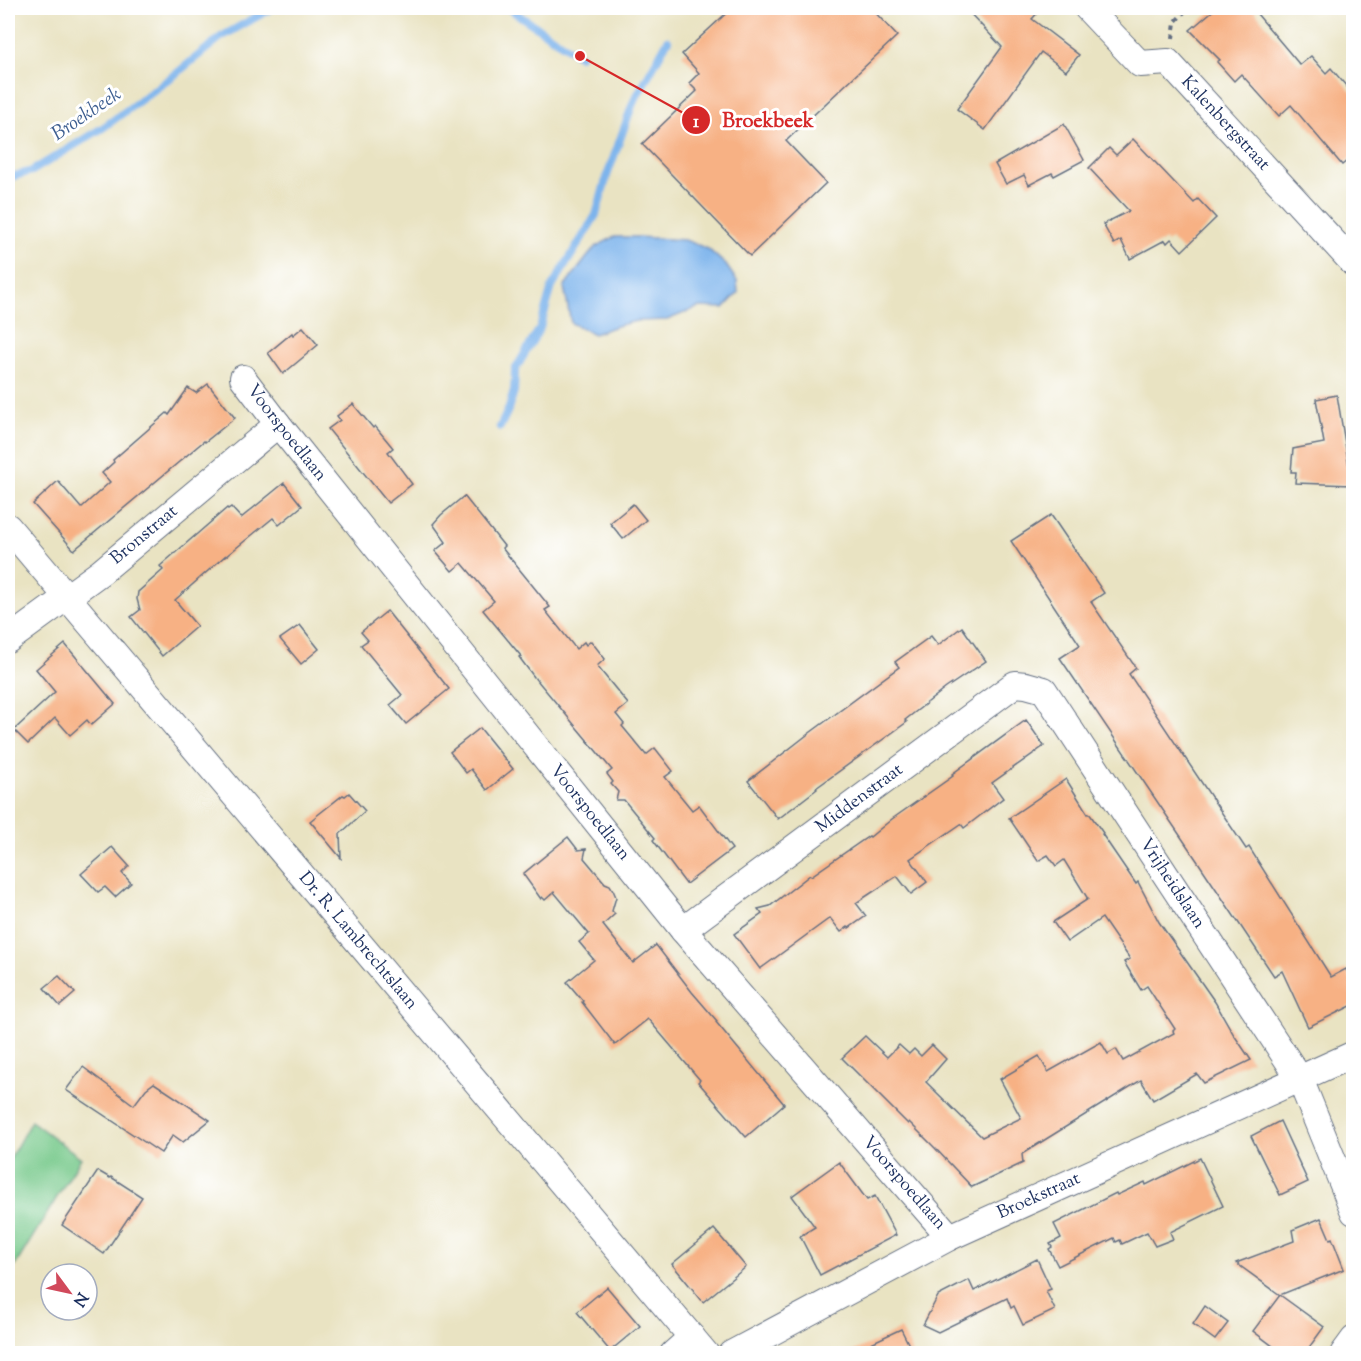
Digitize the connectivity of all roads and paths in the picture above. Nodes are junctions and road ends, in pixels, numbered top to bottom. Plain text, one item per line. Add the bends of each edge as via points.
1 (1087, 8) edge
2 (1188, 8) edge
3 (1168, 62) junction
4 (1353, 264) edge
5 (243, 378) dead end
6 (278, 424) junction
7 (8, 527) edge
8 (67, 598) junction
9 (8, 640) edge
10 (1044, 690) joint
11 (683, 930) junction
12 (1353, 1054) edge
13 (1300, 1079) junction
14 (1353, 1212) edge
15 (950, 1237) junction
16 (1353, 1339) edge
17 (699, 1345) edge
18 (673, 1353) edge
19 (731, 1353) edge
20 (1343, 1353) edge

1 - 3 street, Kalenbergstraat via 1140,64
2 - 3 path via 1175,22
3 - 4 street, Kalenbergstraat
5 - 6 street, Voorspoedlaan
6 - 8 street, Bronstraat
6 - 11 street, Voorspoedlaan
7 - 8 street, Dr. R. Lambrechtslaan
8 - 9 street, Bronstraat
8 - 17 street, Dr. R. Lambrechtslaan
10 - 11 street, Middenstraat via 1015,684
10 - 13 street, Vrijheidslaan
11 - 15 street, Voorspoedlaan
12 - 13 street, Broekstraat
13 - 14 street, Vrijheidslaan
13 - 15 street, Broekstraat
15 - 19 street, Broekstraat
16 - 20 street
17 - 18 street

